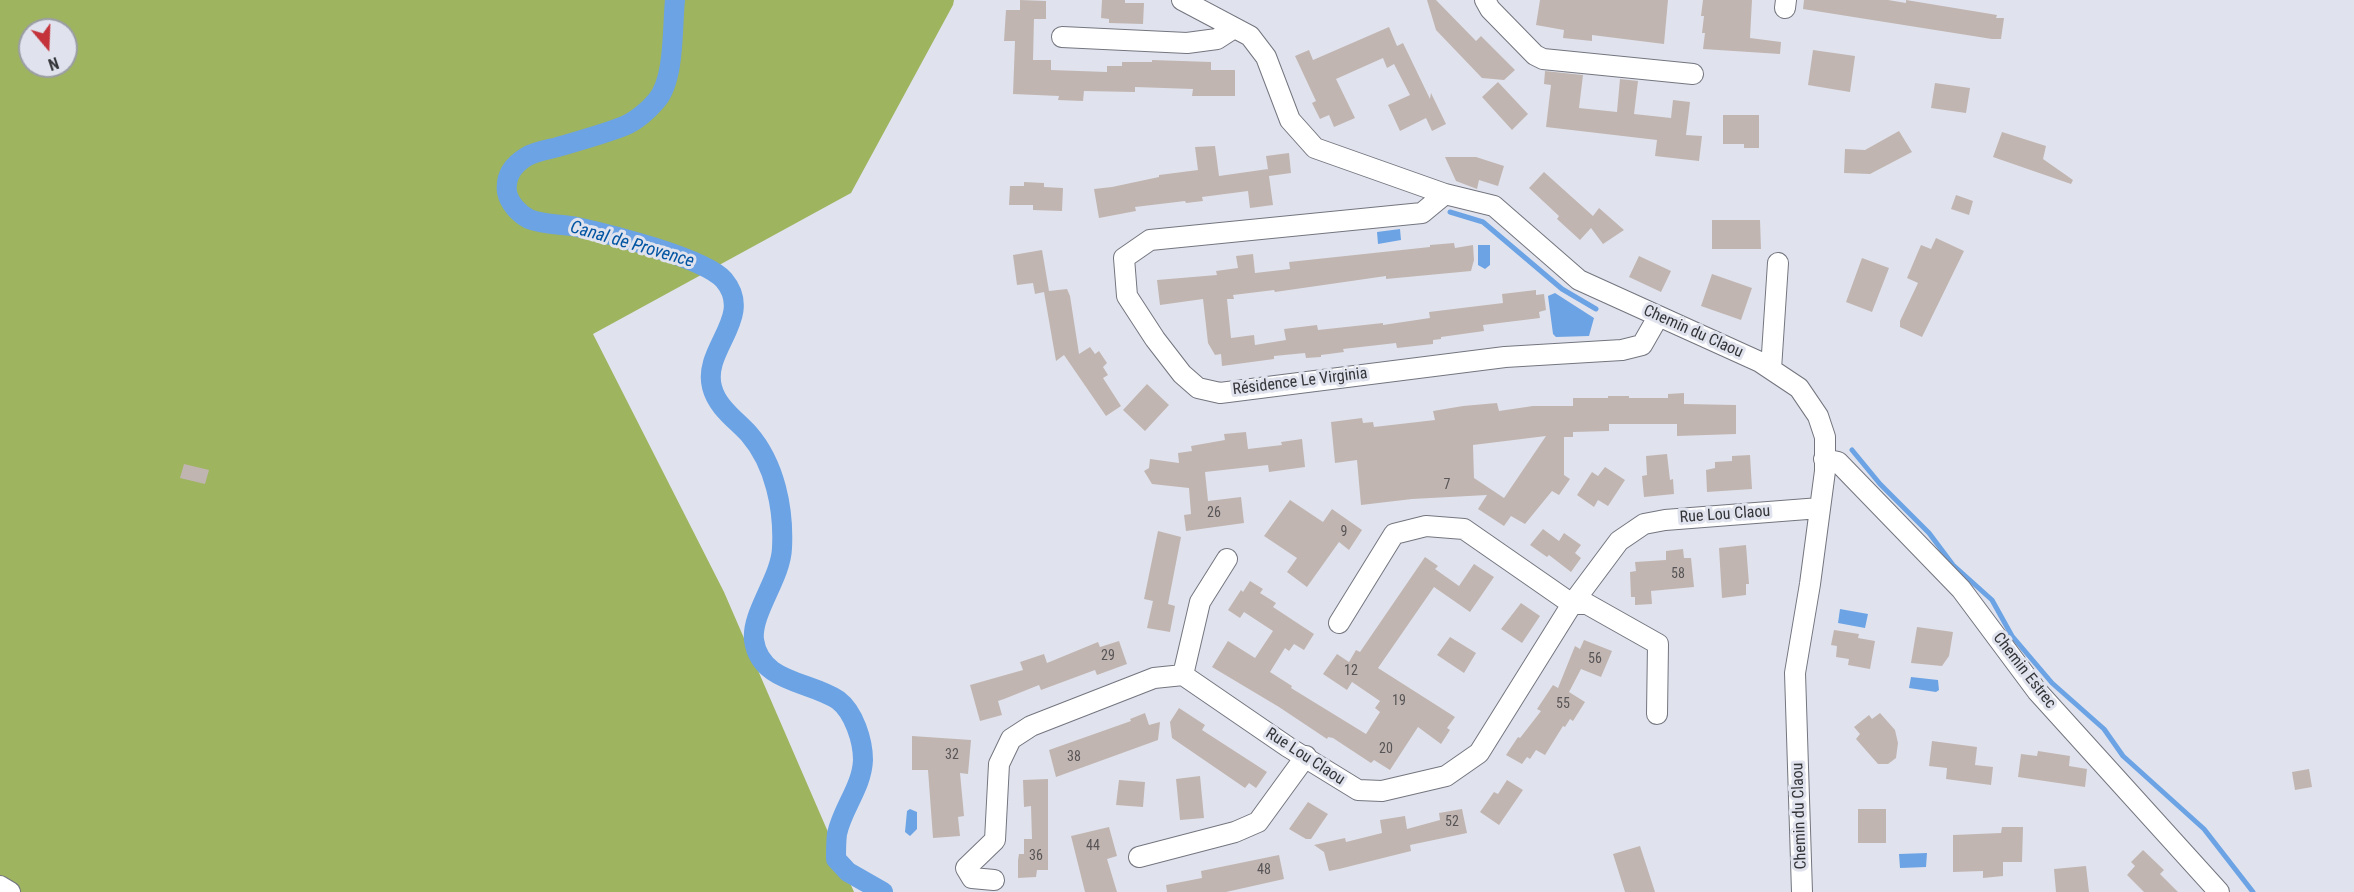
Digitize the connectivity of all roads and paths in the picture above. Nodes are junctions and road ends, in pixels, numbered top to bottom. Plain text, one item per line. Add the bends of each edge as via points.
1 (1182, 0) edge
2 (1485, 0) edge
3 (1234, 28) junction
4 (1062, 37) dead end
5 (1693, 74) dead end
6 (1445, 194) junction
7 (1778, 263) dead end
8 (1658, 317) junction
9 (1771, 369) junction
10 (1824, 459) junction
11 (1820, 508) junction
12 (1227, 559) dead end
13 (1572, 604) junction
14 (1340, 623) dead end
15 (1183, 675) junction
16 (1657, 714) dead end
17 (1306, 756) junction
18 (1139, 857) dead end
19 (994, 880) dead end
20 (0, 886) edge
21 (10, 892) edge
22 (1802, 892) edge
23 (2219, 892) edge

1 - 3 street, Chemin du Claou
2 - 5 street via 1497,17 1543,59
3 - 4 street via 1217,39 1187,42
3 - 6 street, Chemin du Claou via 1250,36 1266,57 1290,120 1315,148
6 - 8 street, Chemin du Claou via 1494,206 1579,280
6 - 8 street, Résidence Le Virginia via 1422,213 1150,240 1124,258 1127,296 1182,374 1198,388 1220,393 1505,357 1622,350 1642,345
7 - 9 street
8 - 9 street, Chemin du Claou
9 - 10 street, Chemin du Claou via 1799,388 1818,416 1825,437
10 - 11 street, Chemin du Claou
10 - 23 street, Chemin Estrec via 1838,462 1961,589 2037,691
11 - 13 street, Rue Lou Claou via 1644,524 1619,541
11 - 22 street, Chemin du Claou via 1795,673
12 - 15 street via 1200,602
13 - 14 street via 1464,529 1426,526 1394,534
13 - 16 street via 1587,604 1658,644
13 - 17 street, Rue Lou Claou via 1479,753 1446,776 1382,791 1358,790
15 - 17 street, Rue Lou Claou
15 - 19 street via 1154,678 1031,726 1011,740 999,764 995,840 966,868 972,878
17 - 18 street via 1258,822 1235,832
20 - 21 street

